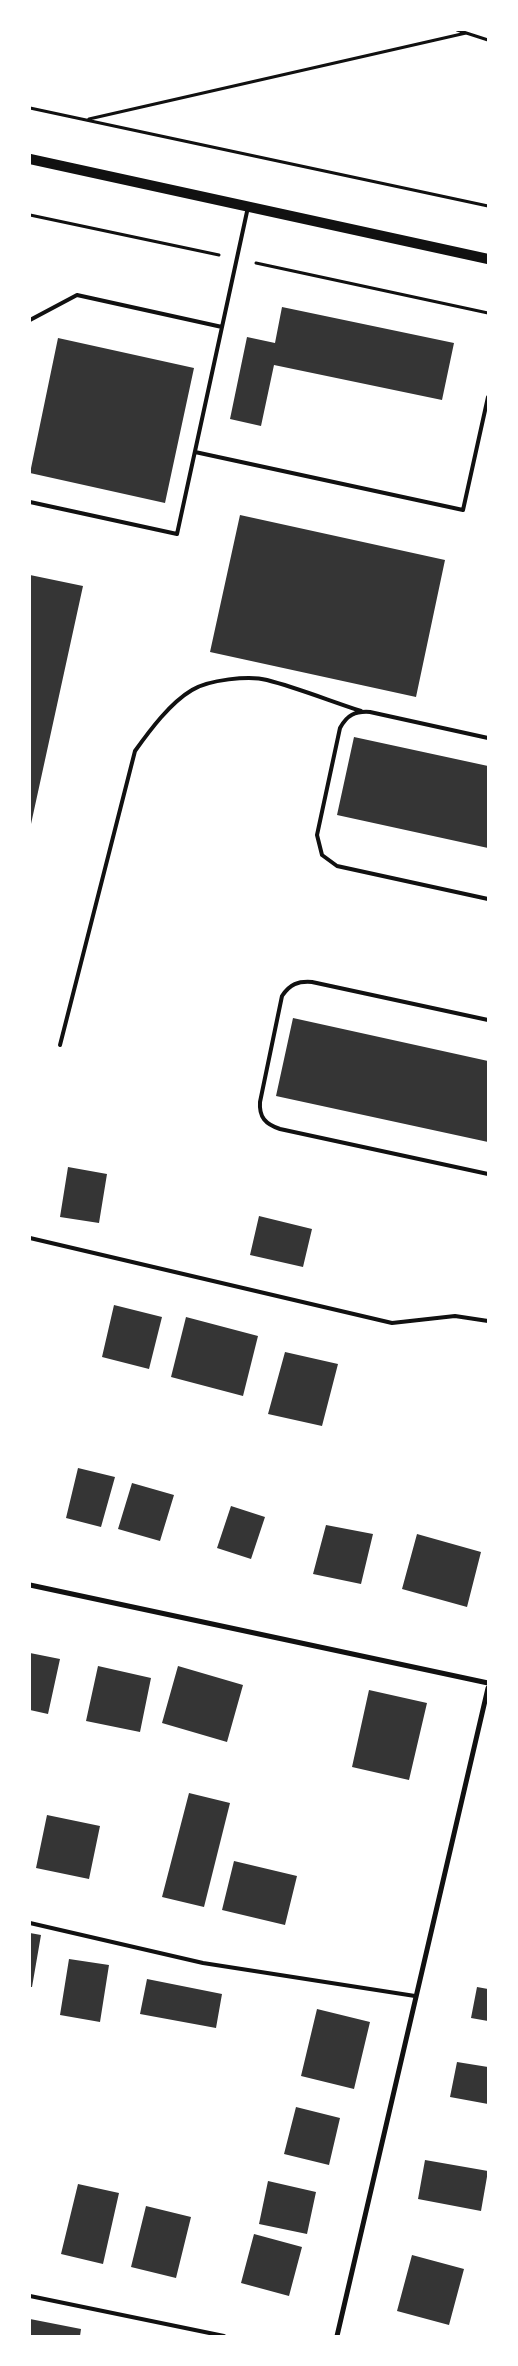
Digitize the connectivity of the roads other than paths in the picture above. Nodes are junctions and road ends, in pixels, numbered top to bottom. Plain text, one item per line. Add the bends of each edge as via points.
1 (30, 159) edge
2 (248, 207) junction
3 (488, 259) edge
4 (30, 320) edge
5 (222, 327) junction
6 (488, 397) edge
7 (196, 452) junction
8 (30, 502) edge
9 (361, 711) junction
10 (488, 738) edge
11 (488, 899) edge
12 (488, 1020) edge
13 (60, 1045) dead end
14 (488, 1174) edge
15 (30, 1238) edge
16 (488, 1321) edge
17 (30, 1585) edge
18 (488, 1684) edge
19 (488, 1688) edge
20 (30, 1923) edge
21 (416, 1996) junction
22 (30, 2296) edge
23 (224, 2336) edge
24 (337, 2336) edge

1 - 2 main road
2 - 3 main road
2 - 5 lane
4 - 5 lane via 77,295
5 - 7 lane
6 - 7 lane via 464,510
7 - 8 lane via 177,534
9 - 10 lane
9 - 11 lane via 345,719 340,728 317,835 322,855 337,866
9 - 13 lane via 265,679 242,678 220,680 192,689 154,726 135,751
12 - 14 lane via 312,982 292,985 282,996 260,1112 264,1121 280,1128
15 - 16 lane via 392,1323 455,1316
17 - 18 street
19 - 21 street
20 - 21 lane via 203,1963
21 - 24 street
22 - 23 lane

